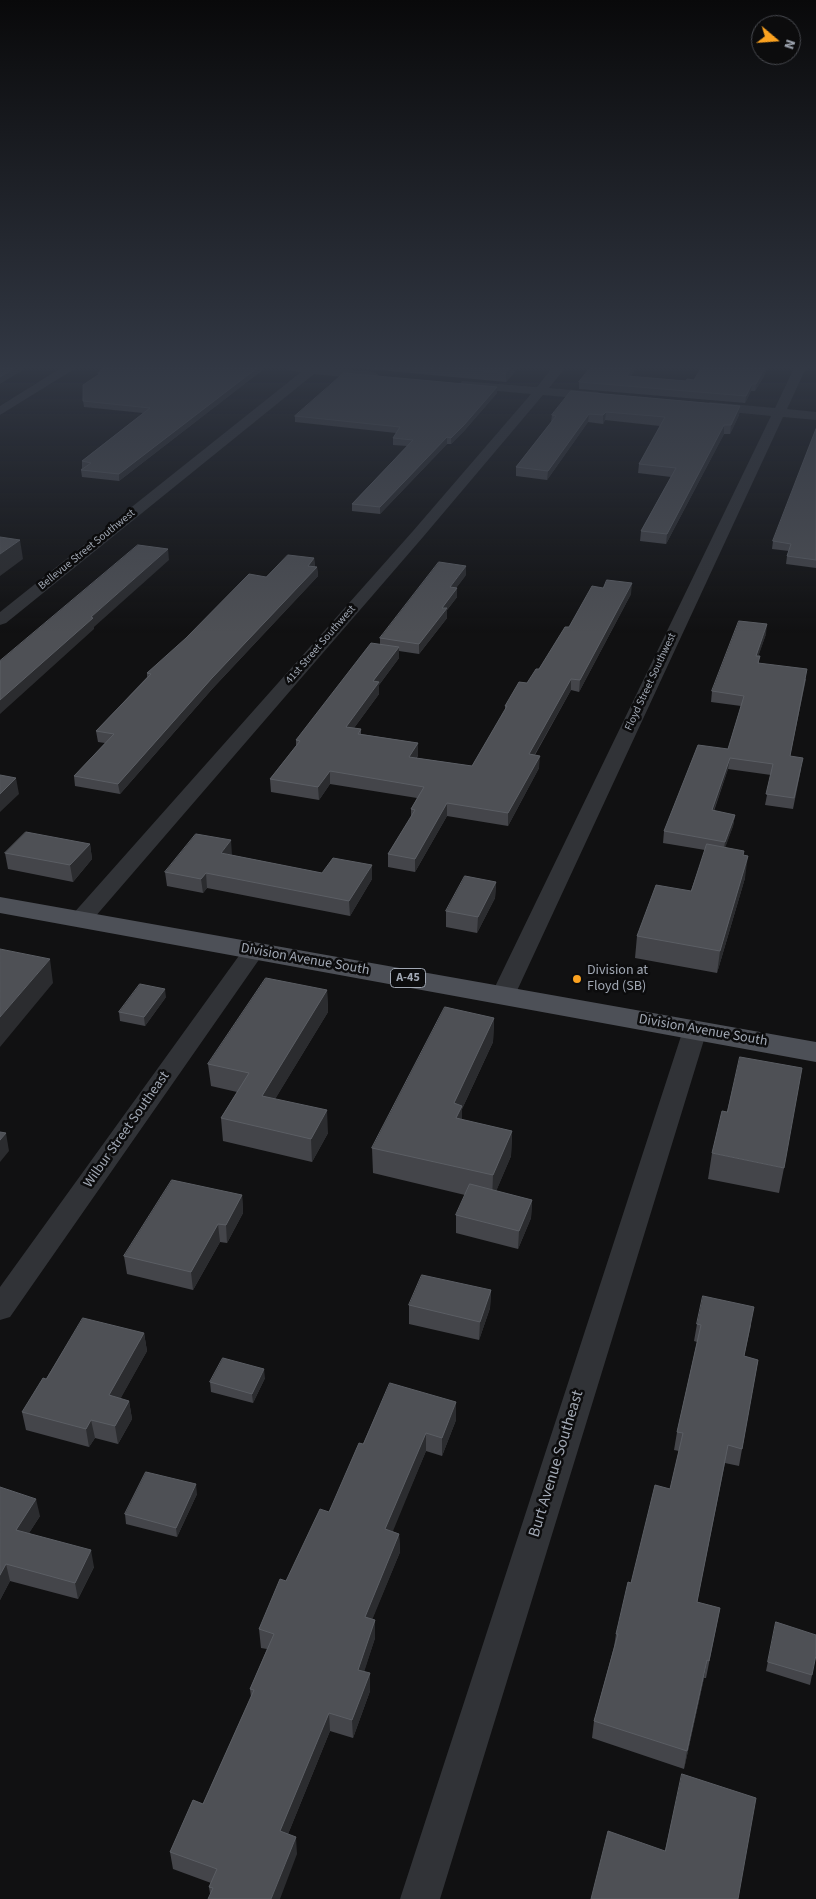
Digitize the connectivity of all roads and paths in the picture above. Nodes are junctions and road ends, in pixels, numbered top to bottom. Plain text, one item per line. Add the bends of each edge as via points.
1 (204, 457) edge
2 (483, 457) edge
3 (758, 457) edge
4 (0, 620) edge
5 (0, 906) edge
6 (80, 920) junction
7 (254, 951) junction
8 (503, 995) junction
9 (695, 1030) junction
10 (816, 1052) edge
11 (0, 1309) edge
12 (420, 1899) edge

1 - 4 street, Bellevue Street Southwest
2 - 6 street, 41st Street Southwest
3 - 8 street, Floyd Street Southwest
5 - 6 main road, Division Avenue South / A-45
6 - 7 main road, Division Avenue South / A-45
7 - 8 main road, Division Avenue South / A-45
7 - 11 street, Wilbur Street Southeast
8 - 9 main road, Division Avenue South / A-45
9 - 10 main road, Division Avenue South / A-45
9 - 12 street, Burt Avenue Southeast

